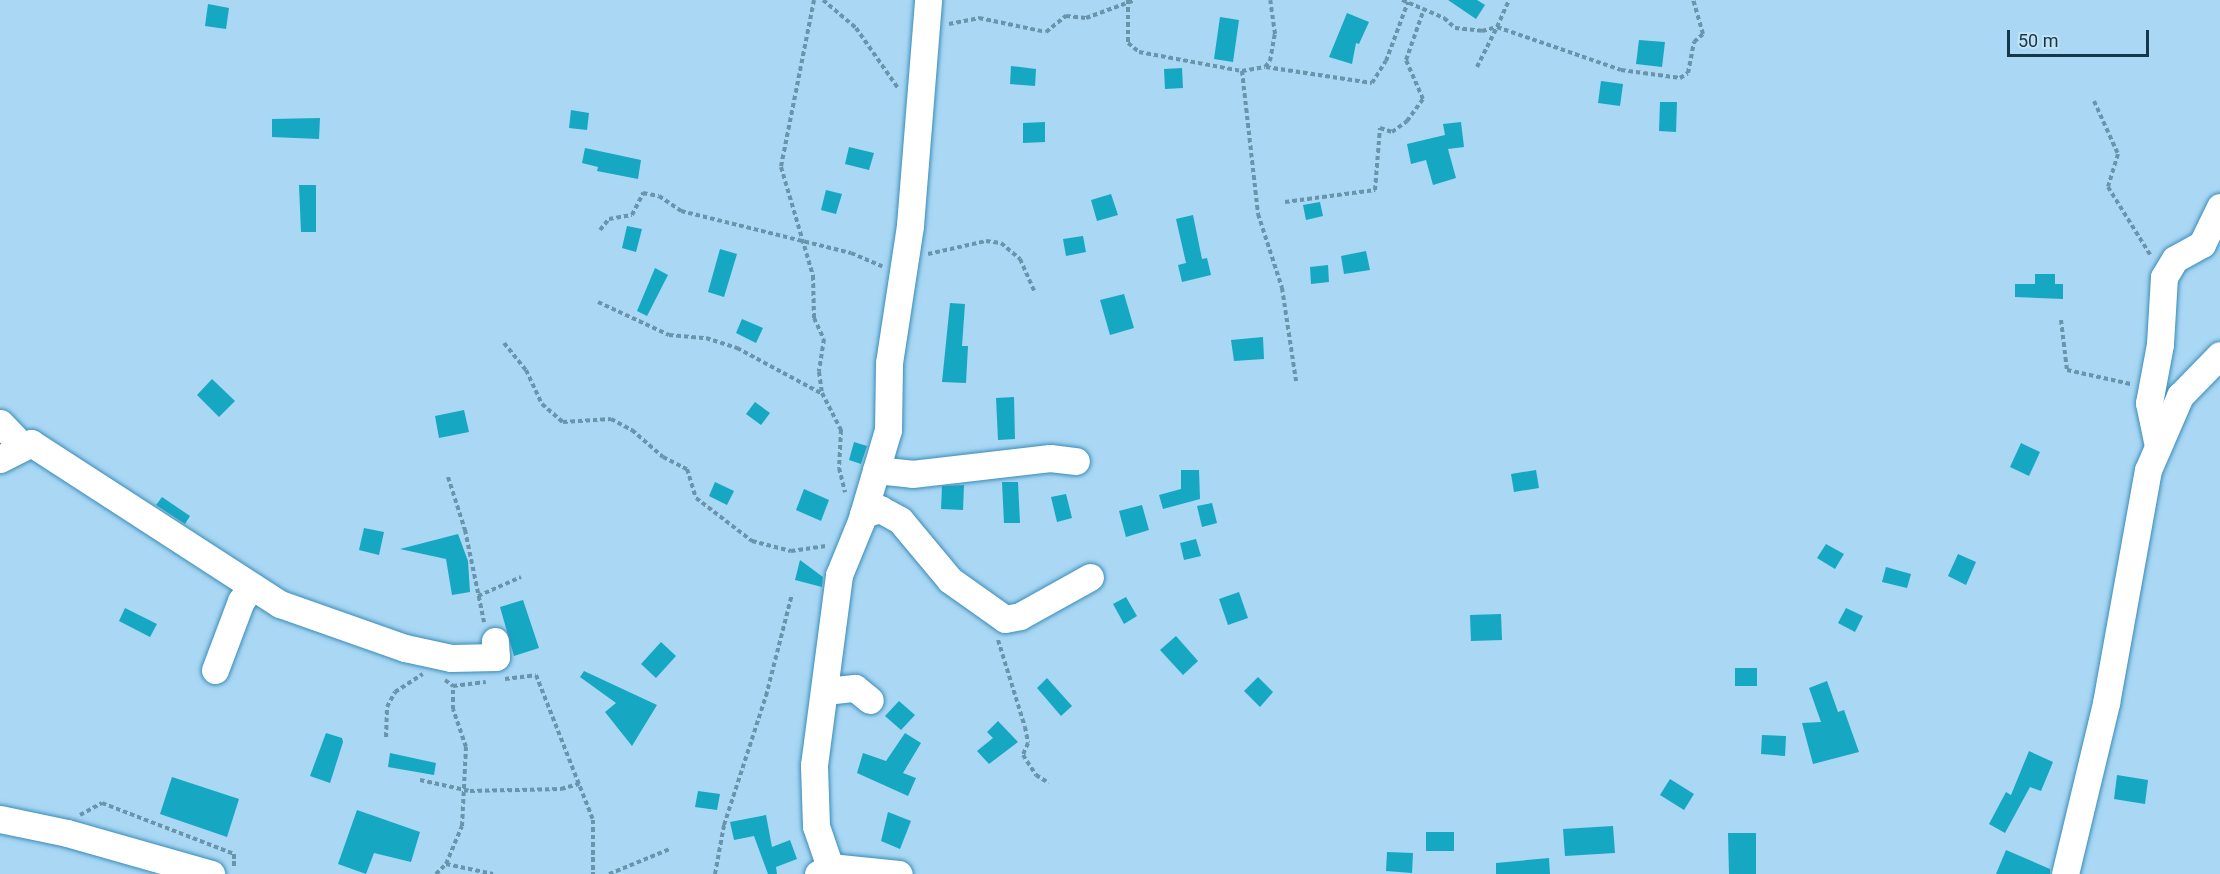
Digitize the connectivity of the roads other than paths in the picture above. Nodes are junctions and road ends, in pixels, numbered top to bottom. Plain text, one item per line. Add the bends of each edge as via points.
1 (928, 0) edge
2 (2220, 207) edge
3 (2220, 355) edge
4 (0, 423) edge
5 (2158, 446) junction
6 (11, 453) edge
7 (1076, 461) dead end
8 (876, 470) junction
9 (858, 527) junction
10 (1090, 577) dead end
11 (251, 587) junction
12 (495, 641) road end
13 (215, 670) dead end
14 (825, 691) junction
15 (870, 700) dead end
16 (0, 819) edge
17 (824, 871) edge
18 (211, 874) edge
19 (899, 874) edge
20 (2066, 874) edge

1 - 8 street via 906,254 889,363 888,430
2 - 5 street via 2202,244 2175,259 2164,277 2160,344 2149,403
3 - 5 street via 2180,396
4 - 6 street
5 - 20 street via 2148,470 2106,703
6 - 11 street via 31,442
7 - 8 street via 1050,458 912,474
8 - 9 street
9 - 10 street via 880,509 900,520 950,580 1005,619 1020,616
9 - 14 street via 839,575
11 - 12 street via 280,604 405,648 445,667 495,657
11 - 13 street via 241,601
14 - 15 street via 855,688
14 - 17 street via 814,765 816,826
16 - 18 street via 67,833
17 - 19 street

